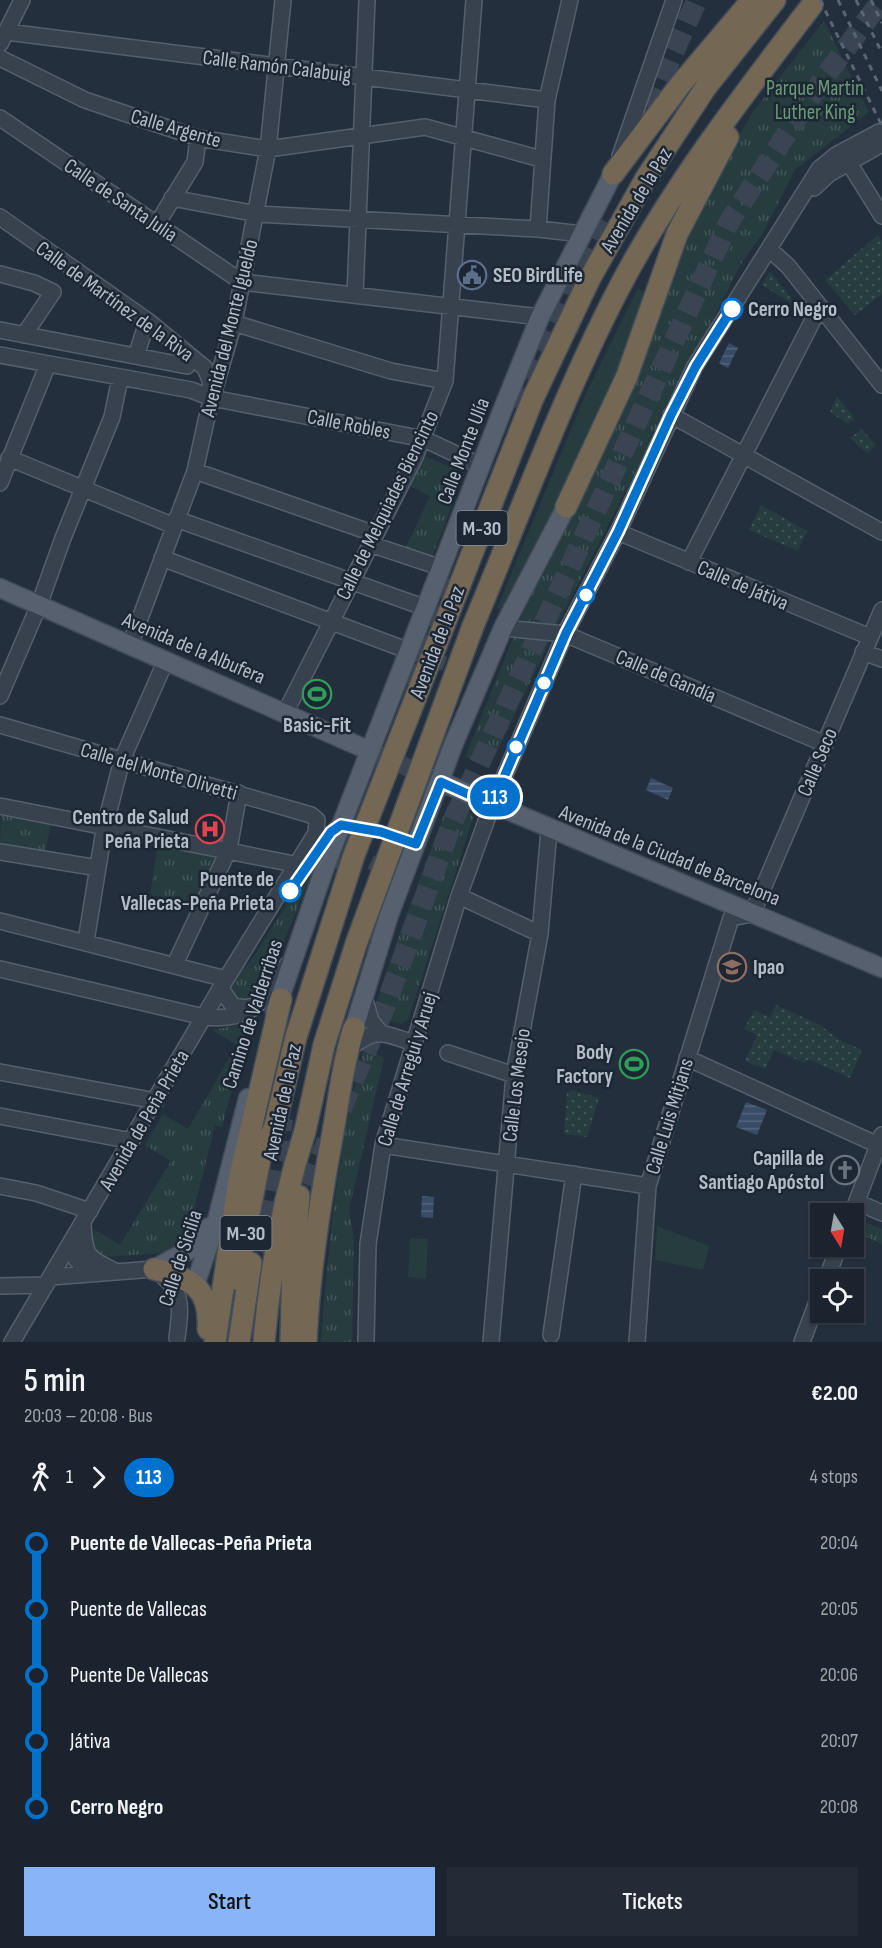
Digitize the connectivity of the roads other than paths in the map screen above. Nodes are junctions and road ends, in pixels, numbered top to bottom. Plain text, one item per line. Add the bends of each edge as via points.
1 (22, 0) edge
2 (283, 0) edge
3 (367, 0) edge
4 (474, 0) edge
5 (570, 0) edge
6 (674, 0) edge
7 (752, 0) edge
8 (775, 0) edge
9 (812, 5) dead end
10 (2, 40) edge
11 (0, 58) edge
12 (276, 65) junction
13 (764, 69) junction
14 (363, 77) junction
15 (466, 90) junction
16 (547, 100) junction
17 (0, 118) edge
18 (362, 134) junction
19 (464, 137) junction
20 (198, 138) junction
21 (880, 138) edge
22 (268, 149) junction
23 (541, 159) junction
24 (849, 163) junction
25 (613, 174) junction
26 (172, 198) junction
27 (798, 206) junction
28 (257, 214) junction
29 (882, 216) edge
30 (0, 217) edge
31 (358, 219) junction
32 (157, 224) junction
33 (457, 224) junction
34 (538, 229) junction
35 (582, 234) junction
36 (769, 249) junction
37 (0, 274) edge
38 (242, 282) junction
39 (355, 296) junction
40 (452, 307) junction
41 (822, 309) junction
42 (540, 317) junction
43 (234, 323) junction
44 (146, 325) dead end
45 (0, 330) edge
46 (24, 334) junction
47 (0, 355) edge
48 (136, 356) junction
49 (48, 364) junction
50 (187, 366) dead end
51 (120, 378) junction
52 (445, 381) junction
53 (882, 385) edge
54 (212, 398) junction
55 (671, 415) junction
56 (424, 439) junction
57 (745, 456) junction
58 (9, 458) junction
59 (481, 466) junction
60 (195, 471) junction
61 (0, 483) edge
62 (82, 488) junction
63 (566, 507) joint
64 (175, 522) junction
65 (618, 532) junction
66 (882, 532) edge
67 (372, 539) junction
68 (162, 558) junction
69 (688, 562) junction
70 (442, 568) junction
71 (351, 580) junction
72 (0, 588) edge
73 (39, 606) junction
74 (426, 608) junction
75 (882, 610) edge
76 (331, 621) junction
77 (503, 627) junction
78 (566, 633) junction
79 (870, 637) junction
80 (130, 645) junction
81 (409, 651) junction
82 (863, 652) junction
83 (882, 659) edge
84 (166, 660) junction
85 (0, 696) edge
86 (285, 712) junction
87 (0, 725) edge
88 (825, 744) junction
89 (370, 751) junction
90 (122, 760) junction
91 (441, 782) junction
92 (239, 793) junction
93 (492, 805) junction
94 (0, 806) edge
95 (317, 820) joint
96 (341, 825) junction
97 (105, 826) junction
98 (549, 830) junction
99 (229, 849) junction
100 (0, 852) edge
101 (289, 863) dead end
102 (98, 868) junction
103 (459, 896) junction
104 (277, 898) junction
105 (752, 914) junction
106 (0, 921) edge
107 (540, 934) junction
108 (86, 941) junction
109 (294, 955) junction
110 (175, 964) junction
111 (882, 968) edge
112 (0, 969) edge
113 (224, 984) junction
114 (364, 997) junction
115 (281, 999) junction
116 (260, 1004) junction
117 (204, 1017) junction
118 (354, 1028) joint
119 (380, 1032) junction
120 (414, 1043) junction
121 (347, 1050) junction
122 (448, 1053) dead end
123 (687, 1058) junction
124 (0, 1072) edge
125 (514, 1076) junction
126 (156, 1101) junction
127 (0, 1116) edge
128 (275, 1126) junction
129 (305, 1131) junction
130 (880, 1140) edge
131 (132, 1141) junction
132 (382, 1144) junction
133 (506, 1164) junction
134 (574, 1174) junction
135 (0, 1186) edge
136 (648, 1186) junction
137 (224, 1192) junction
138 (856, 1203) edge
139 (864, 1210) edge
140 (882, 1213) edge
141 (87, 1218) junction
142 (70, 1246) junction
143 (154, 1269) junction
144 (115, 1271) junction
145 (49, 1281) junction
146 (195, 1285) junction
147 (0, 1286) edge
148 (308, 1292) junction
149 (810, 1321) edge
150 (551, 1335) dead end
151 (176, 1340) edge
152 (12, 1342) edge
153 (207, 1342) edge
154 (215, 1342) edge
155 (222, 1342) edge
156 (239, 1342) edge
157 (264, 1342) edge
158 (292, 1342) edge
159 (306, 1342) edge
160 (366, 1342) edge
161 (491, 1342) edge
162 (637, 1342) edge
163 (802, 1342) edge

1 - 10 street
2 - 12 street, Avenida del Monte Igueldo
3 - 14 street
4 - 15 street, Calle de Melquiades Biencinto
5 - 16 street
6 - 25 street
7 - 25 highway
8 - 128 highway, Avenida de la Paz / M-30, bridge via 700,96 646,178 589,280 533,398 354,855 296,1037
9 - 13 highway, Avenida de la Paz / M-30
10 - 12 street, Calle Ramón Calabuig
11 - 20 street, Calle Argente via 85,100
12 - 14 street, Calle Ramón Calabuig
12 - 22 street, Avenida del Monte Igueldo
13 - 63 highway via 677,234 627,376
13 - 129 highway, Avenida de la Paz / M-30, bridge via 674,194 618,290 560,416 473,626 356,944 324,1045
14 - 15 street, Calle Ramón Calabuig
14 - 18 street
15 - 16 street, Calle Ramón Calabuig
15 - 19 street, Calle de Melquiades Biencinto
16 - 23 street
17 - 32 street, Calle de Santa Julia
18 - 19 street, Calle Argente via 425,127
18 - 22 street, Calle Argente
18 - 31 street
19 - 23 street, Calle Argente
19 - 33 street, Calle de Melquiades Biencinto
20 - 22 street, Calle Argente
20 - 26 street via 195,162
21 - 24 street
21 - 27 street via 827,162 810,182
22 - 28 street, Avenida del Monte Igueldo
23 - 34 street
24 - 27 street via 821,181
24 - 29 street
25 - 35 main road, Calle Monte Ulía
26 - 28 street
26 - 32 street
27 - 36 street, Calle de Arregui y Aruej
28 - 31 street
28 - 38 street, Avenida del Monte Igueldo
30 - 54 street, Calle de Martínez de la Riva via 148,321 205,368
31 - 33 street
31 - 39 street
32 - 38 street, Calle de Santa Julia
33 - 34 street
33 - 40 street, Calle de Melquiades Biencinto
34 - 35 street
35 - 42 main road, Calle Monte Ulía
36 - 41 street
36 - 55 street, Calle de Arregui y Aruej via 696,366
37 - 46 street via 53,292
38 - 39 street
38 - 43 street, Avenida del Monte Igueldo
39 - 40 street
40 - 42 street
40 - 52 street, Calle de Melquiades Biencinto
41 - 53 street
41 - 57 street
42 - 59 main road, Calle Monte Ulía
43 - 52 street via 391,371
43 - 54 street, Avenida del Monte Igueldo
44 - 48 street
45 - 46 street
46 - 48 street
47 - 49 street, Calle Robles
48 - 50 street
49 - 51 street, Calle Robles
49 - 58 street
51 - 54 street, Calle Robles via 199,392
51 - 62 street via 112,417
52 - 56 street, Calle de Melquiades Biencinto
54 - 56 street, Calle Robles
54 - 60 street, Avenida del Monte Igueldo
55 - 57 street
55 - 65 street, Calle de Arregui y Aruej
56 - 59 street, Calle Robles
56 - 67 street, Calle de Melquiades Biencinto
57 - 66 street
57 - 69 street
58 - 61 street
58 - 62 street
59 - 70 main road, Calle Monte Ulía
60 - 64 street, Avenida del Monte Igueldo
60 - 67 street
62 - 64 street
62 - 73 street
63 - 77 main road
64 - 68 street, Avenida del Monte Igueldo
64 - 71 street
65 - 69 street, Calle de Játiva
65 - 78 street, Calle de Arregui y Aruej
67 - 70 street
67 - 71 street, Calle de Melquiades Biencinto
68 - 76 street
68 - 80 street, Avenida del Monte Igueldo
69 - 79 street, Calle de Játiva
70 - 74 main road, Calle Monte Ulía
71 - 74 street
71 - 76 street, Calle de Melquiades Biencinto
72 - 73 main road, Avenida de la Albufera
73 - 80 main road, Avenida de la Albufera
73 - 85 street
74 - 81 main road, Calle Monte Ulía
75 - 79 street, Calle Seco
76 - 81 street
76 - 86 street, Calle de Melquiades Biencinto
77 - 78 street, Calle de Gandía
77 - 91 main road
78 - 88 street, Calle de Gandía
78 - 93 street, Calle de Arregui y Aruej
79 - 82 street, Calle Seco
80 - 84 main road, Avenida de la Albufera
81 - 89 main road, Calle Monte Ulía
82 - 83 street
82 - 88 street, Calle Seco
84 - 86 main road, Avenida de la Albufera
84 - 90 street
86 - 89 main road, Avenida de la Albufera
87 - 90 street, Calle del Monte Olivetti
88 - 105 street, Calle Seco
89 - 96 main road, Camino de Valderribas
90 - 92 street, Calle del Monte Olivetti
90 - 97 street
91 - 93 main road, Avenida de la Ciudad de Barcelona
91 - 114 main road via 389,915
92 - 95 street, Calle del Monte Olivetti
92 - 99 street
93 - 98 main road, Avenida de la Ciudad de Barcelona
93 - 103 street, Calle de Arregui y Aruej
94 - 97 street
95 - 104 street, Avenida de Peña Prieta via 316,833
96 - 104 street, Avenida de Peña Prieta via 331,832 290,891
96 - 109 main road, Camino de Valderribas
97 - 99 street
97 - 102 street
98 - 105 main road, Avenida de la Ciudad de Barcelona
98 - 107 street, Calle Los Mesejo
99 - 101 street
99 - 110 street
100 - 102 street
102 - 108 street
103 - 107 street
103 - 120 street, Calle de Arregui y Aruej
104 - 113 street, Avenida de Peña Prieta
105 - 111 main road, Avenida de la Ciudad de Barcelona
105 - 123 street, Calle Luis Mitjans via 731,918
106 - 108 street
107 - 125 street, Calle Los Mesejo
108 - 110 street
109 - 115 main road, Camino de Valderribas
109 - 116 street
110 - 113 street
112 - 117 street
113 - 116 street via 225,999 232,1006
113 - 117 street, Avenida de Peña Prieta
114 - 118 main road
114 - 119 street via 371,1021
115 - 137 main road, Camino de Valderribas via 258,1058
115 - 154 highway via 239,1180
116 - 117 street via 240,1016
117 - 126 street, Avenida de Peña Prieta
118 - 121 highway
119 - 120 street
119 - 121 street via 368,1035
120 - 132 street, Calle de Arregui y Aruej
121 - 148 highway
122 - 125 street
123 - 130 street
123 - 136 street, Calle Luis Mitjans
124 - 126 street
125 - 133 street, Calle Los Mesejo
126 - 131 street, Avenida de Peña Prieta
127 - 131 street
128 - 155 highway, M-30 via 260,1160
128 - 156 highway, Avenida de la Paz / M-30
129 - 157 highway, Avenida de la Paz / M-30 via 277,1244
129 - 158 highway via 293,1259
130 - 138 street
131 - 141 street, Avenida de Peña Prieta
132 - 133 street
132 - 160 street, Calle de Arregui y Aruej via 368,1244
133 - 134 street
133 - 161 street, Calle Los Mesejo
134 - 136 street
134 - 150 street
135 - 141 street via 36,1193
136 - 162 street, Calle Luis Mitjans
137 - 143 main road via 210,1226 198,1242 183,1255
137 - 146 main road, Calle de Sicilia
139 - 140 street
141 - 142 street, Avenida de Peña Prieta
141 - 144 street via 86,1252 91,1259
142 - 144 street via 73,1259 80,1264
142 - 145 street, Avenida de Peña Prieta
143 - 144 street
143 - 146 highway
143 - 151 street, Calle de Sicilia via 178,1293
144 - 145 street
145 - 147 street
145 - 152 street, Avenida de Peña Prieta
146 - 151 street, Calle de Sicilia
146 - 153 highway via 208,1310
148 - 158 highway
148 - 159 highway
149 - 163 street

